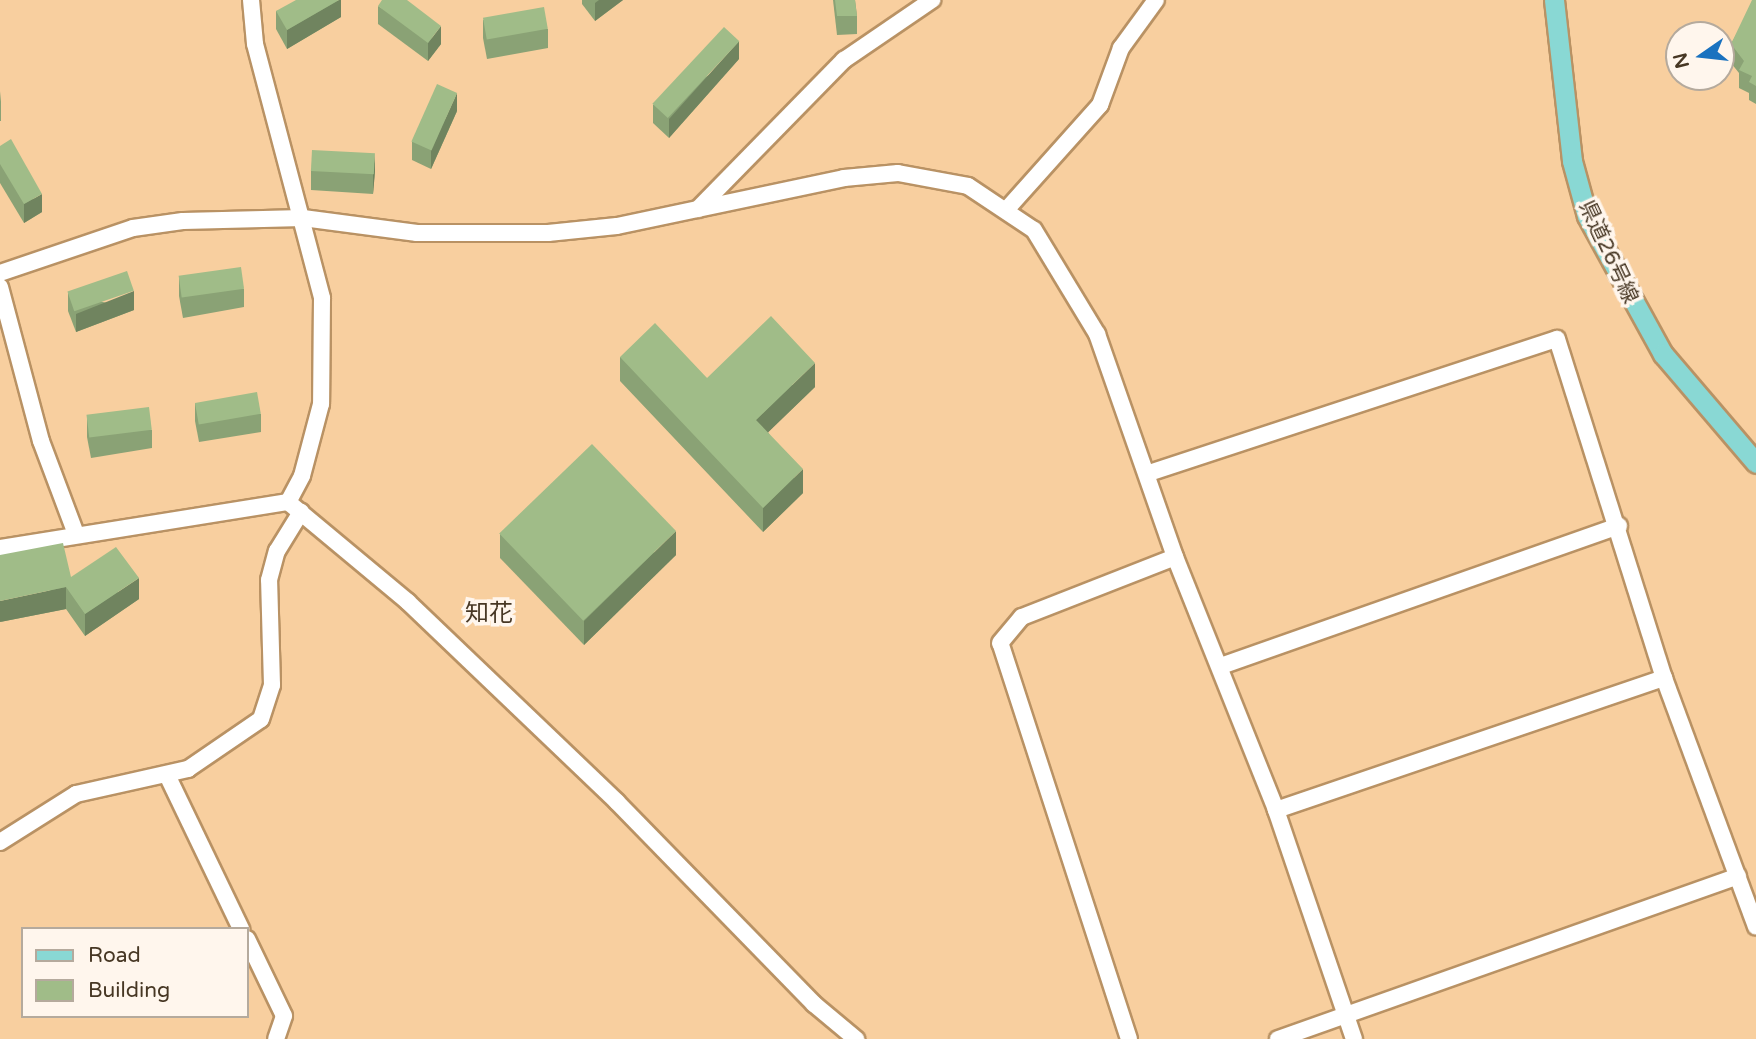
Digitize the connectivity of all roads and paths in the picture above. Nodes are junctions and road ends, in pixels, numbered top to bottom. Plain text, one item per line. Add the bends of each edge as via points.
1 (251, 0) edge
2 (932, 0) edge
3 (1156, 0) edge
4 (1554, 0) edge
5 (698, 209) junction
6 (1007, 209) junction
7 (303, 218) junction
8 (0, 273) edge
9 (0, 287) edge
10 (1756, 463) edge
11 (1149, 474) junction
12 (288, 502) junction
13 (301, 512) junction
14 (1619, 526) junction
15 (76, 534) junction
16 (0, 548) edge
17 (1175, 557) junction
18 (1220, 666) junction
19 (1664, 678) junction
20 (168, 777) junction
21 (1276, 810) junction
22 (0, 842) edge
23 (1738, 876) junction
24 (240, 927) edge
25 (1756, 927) edge
26 (248, 941) edge
27 (1348, 1018) junction
28 (276, 1039) edge
29 (856, 1039) edge
30 (1129, 1039) edge
31 (1278, 1039) edge
32 (1354, 1039) edge

1 - 7 lane via 255,44
2 - 5 lane via 844,60
3 - 6 lane via 1121,48 1100,105
4 - 10 main road, 県道26号線 via 1572,161 1587,216 1663,354
5 - 6 lane via 791,187 898,173 968,186
5 - 7 lane via 617,226 499,234 417,233
6 - 11 lane via 1056,260 1097,334
7 - 8 lane via 133,228
7 - 12 lane via 322,298 324,354 313,444
9 - 15 lane via 41,441
11 - 14 lane via 1558,339
11 - 17 lane
12 - 13 lane
12 - 15 lane
13 - 20 lane via 277,551 269,580 271,702 239,737
13 - 29 lane via 418,612
14 - 18 lane
14 - 19 lane
15 - 16 lane
17 - 18 lane
17 - 30 lane via 1022,617 1000,643
18 - 21 lane
19 - 21 lane
19 - 23 lane
20 - 22 lane via 76,794
20 - 24 lane
21 - 27 lane
23 - 25 lane
23 - 27 lane
26 - 28 lane via 284,1016
27 - 31 lane
27 - 32 lane

